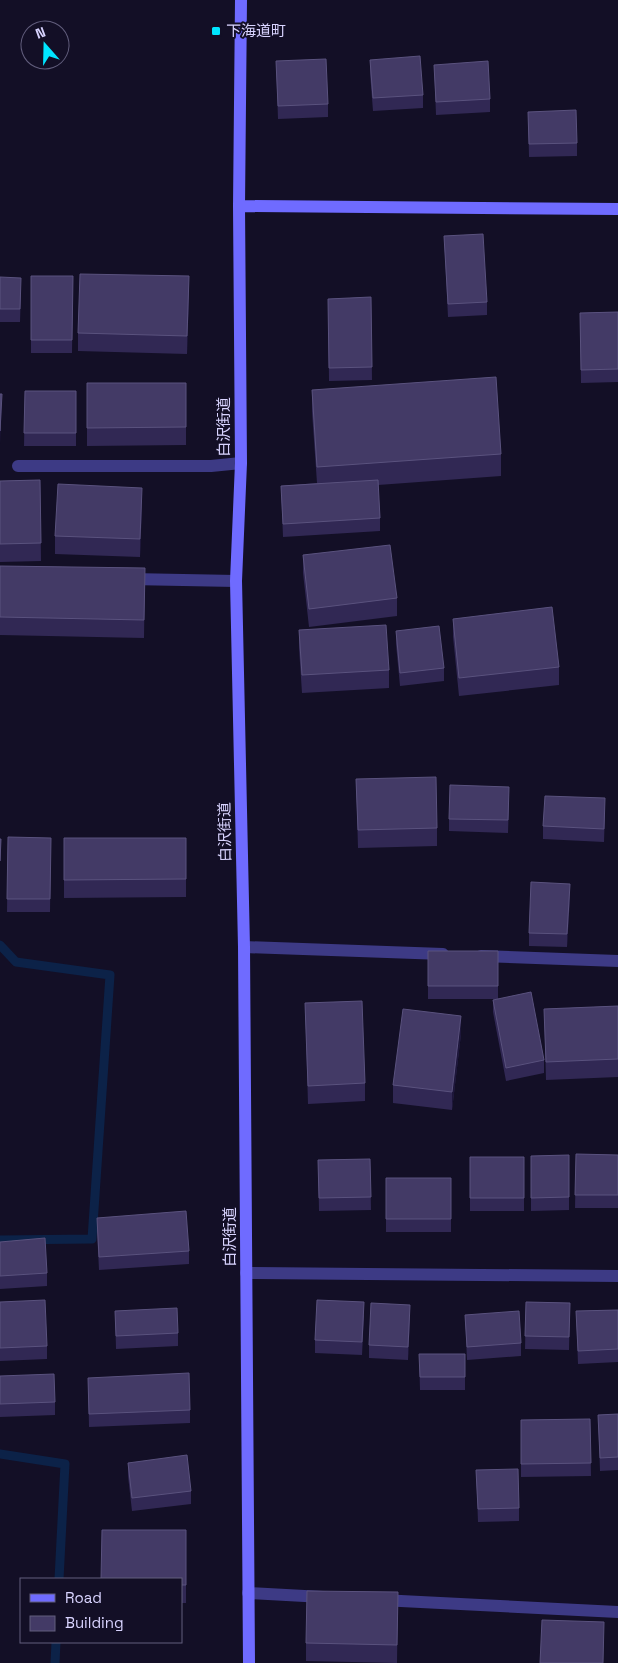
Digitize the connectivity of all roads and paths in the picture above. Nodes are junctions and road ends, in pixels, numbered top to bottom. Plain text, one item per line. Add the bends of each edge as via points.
1 (241, 0) edge
2 (239, 206) junction
3 (618, 209) edge
4 (241, 463) junction
5 (18, 466) dead end
6 (118, 578) edge
7 (236, 581) junction
8 (244, 947) junction
9 (618, 961) edge
10 (246, 1273) junction
11 (618, 1276) edge
12 (248, 1593) junction
13 (336, 1597) edge
14 (365, 1599) edge
15 (618, 1612) edge
16 (249, 1663) edge

1 - 2 main road, 白沢街道
2 - 3 main road
2 - 4 main road, 白沢街道
4 - 5 street via 211,466
4 - 7 main road, 白沢街道
6 - 7 street
7 - 8 main road, 白沢街道
8 - 9 street
8 - 10 main road, 白沢街道
10 - 11 street
10 - 12 main road, 白沢街道
12 - 13 street
12 - 16 main road, 白沢街道
14 - 15 street

